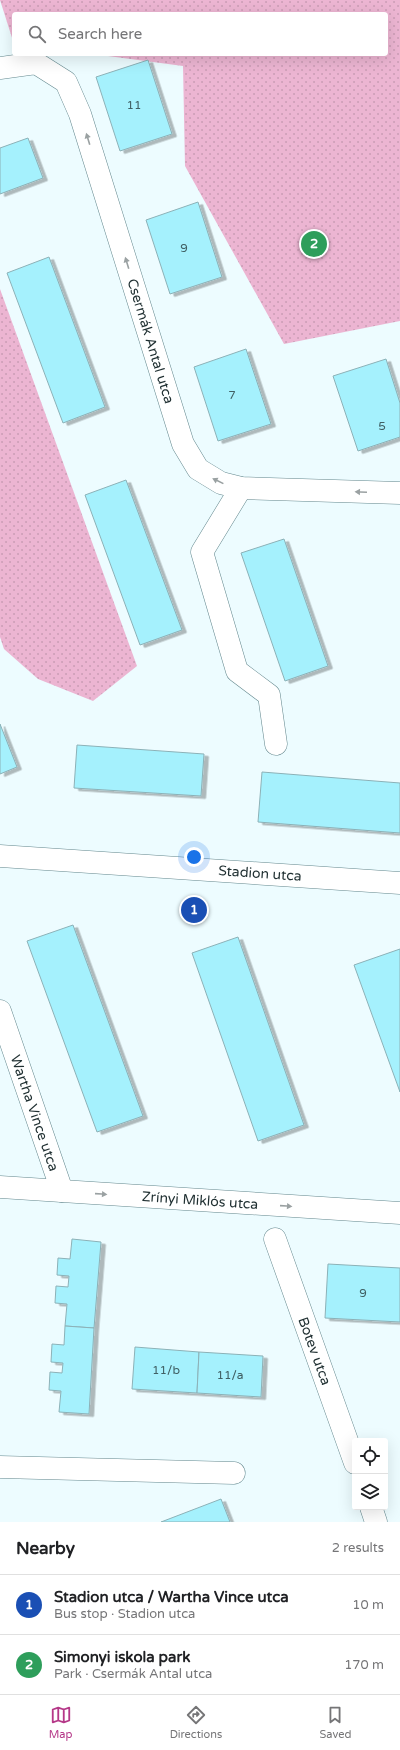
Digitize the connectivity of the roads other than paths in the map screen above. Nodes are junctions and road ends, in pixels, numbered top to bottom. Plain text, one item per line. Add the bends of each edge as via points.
1 (0, 68) edge
2 (241, 488) junction
3 (400, 493) edge
4 (276, 744) dead end
5 (0, 856) edge
6 (400, 883) edge
7 (0, 1011) edge
8 (0, 1187) edge
9 (62, 1192) junction
10 (400, 1213) edge
11 (274, 1239) dead end
12 (352, 1455) edge
13 (0, 1467) edge
14 (234, 1473) dead end
15 (372, 1510) edge
16 (376, 1522) edge

2 -> 1 street, Csermák Antal utca via 220,483 198,469 183,444 80,114 66,82 36,63
3 -> 2 street, Csermák Antal utca
2 - 4 street via 202,552 237,671 269,695
5 - 6 street, Stadion utca
7 - 9 street, Wartha Vince utca
8 - 9 street, Zrínyi Miklós utca
9 -> 10 street, Zrínyi Miklós utca
11 - 12 street, Botev utca
13 - 14 street
15 - 16 street

